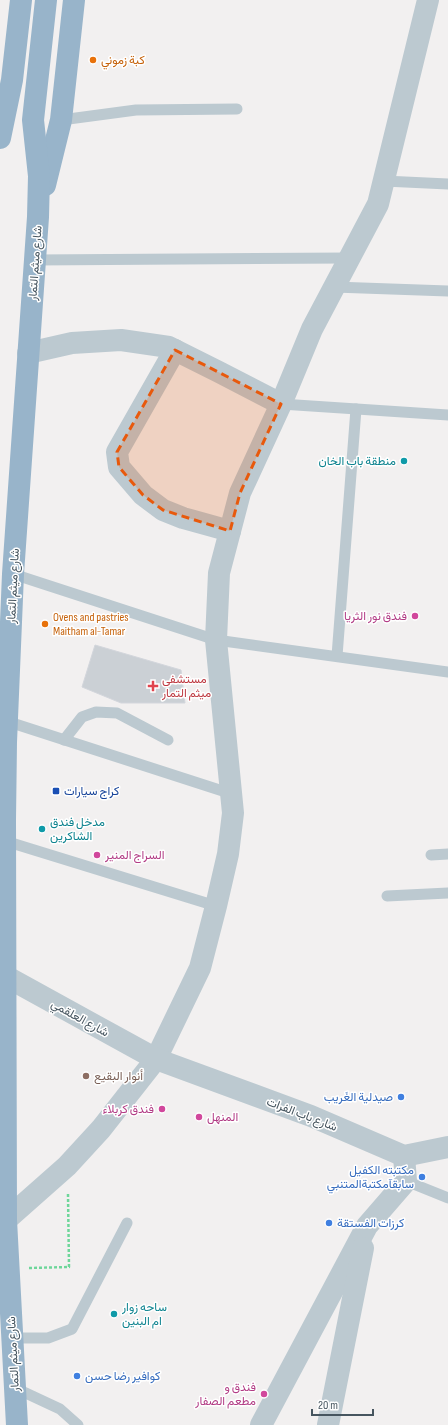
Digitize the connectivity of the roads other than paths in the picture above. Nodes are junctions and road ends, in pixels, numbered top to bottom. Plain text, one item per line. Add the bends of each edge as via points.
1 (21, 0) edge
2 (46, 0) edge
3 (74, 0) edge
4 (428, 0) edge
5 (237, 109) dead end
6 (61, 120) junction
7 (0, 138) edge
8 (384, 181) junction
9 (448, 184) edge
10 (38, 217) junction
11 (350, 258) junction
12 (35, 260) junction
13 (334, 287) junction
14 (448, 291) edge
15 (175, 350) junction
16 (28, 353) junction
17 (281, 404) junction
18 (356, 409) junction
19 (448, 415) edge
20 (230, 531) junction
21 (13, 574) junction
22 (216, 640) junction
23 (337, 656) junction
24 (448, 672) edge
25 (4, 738) edge
26 (64, 740) junction
27 (168, 740) dead end
28 (232, 794) junction
29 (3, 825) edge
30 (448, 854) edge
31 (432, 855) dead end
32 (448, 893) edge
33 (387, 896) dead end
34 (216, 906) junction
35 (5, 976) junction
36 (156, 1059) junction
37 (448, 1147) edge
38 (404, 1156) junction
39 (406, 1181) junction
40 (448, 1198) edge
41 (6, 1220) junction
42 (127, 1223) dead end
43 (367, 1226) junction
44 (13, 1338) junction
45 (15, 1388) junction
46 (16, 1425) edge
47 (78, 1425) edge
48 (261, 1425) edge
49 (328, 1425) edge

1 - 7 highway via 12,80
2 - 10 highway, شارع ميثم التمار via 33,120 39,176
3 - 6 highway
4 - 8 street
5 - 6 lane via 136,110
6 - 10 highway
8 - 9 lane
8 - 11 street via 378,204
10 - 12 highway, شارع ميثم التمار
11 - 12 lane
11 - 13 street
12 - 16 highway, شارع ميثم التمار
13 - 14 lane
13 - 17 street via 312,329
15 - 16 street via 121,340 72,343
15 - 17 street
15 - 20 street via 117,452 119,467 143,495 163,510
16 - 21 highway, شارع ميثم التمار
17 - 18 lane
17 - 20 street via 240,493
18 - 19 lane
18 - 23 lane
20 - 22 street via 219,573
21 - 22 lane
21 - 25 highway, شارع ميثم التمار
22 - 23 lane
22 - 28 street
23 - 24 lane
25 - 26 lane
25 - 29 highway, شارع ميثم التمار
26 - 27 lane via 82,718 96,712 117,713
26 - 28 lane
28 - 34 street via 233,813 228,854
29 - 34 lane
29 - 35 highway, شارع ميثم التمار
30 - 31 lane
32 - 33 lane
34 - 36 street via 200,968
35 - 36 street, شارع العلقمي
35 - 41 highway, شارع ميثم التمار
36 - 38 street, شارع باب الفرات via 311,1116
36 - 41 street via 68,1166
37 - 38 street
38 - 39 street
39 - 40 lane
39 - 43 street
41 - 44 highway, شارع ميثم التمار
42 - 44 lane via 72,1329 48,1338
43 - 48 street
43 - 49 street
44 - 45 highway, شارع ميثم التمار
45 - 46 highway, شارع ميثم التمار
45 - 47 lane via 60,1408

